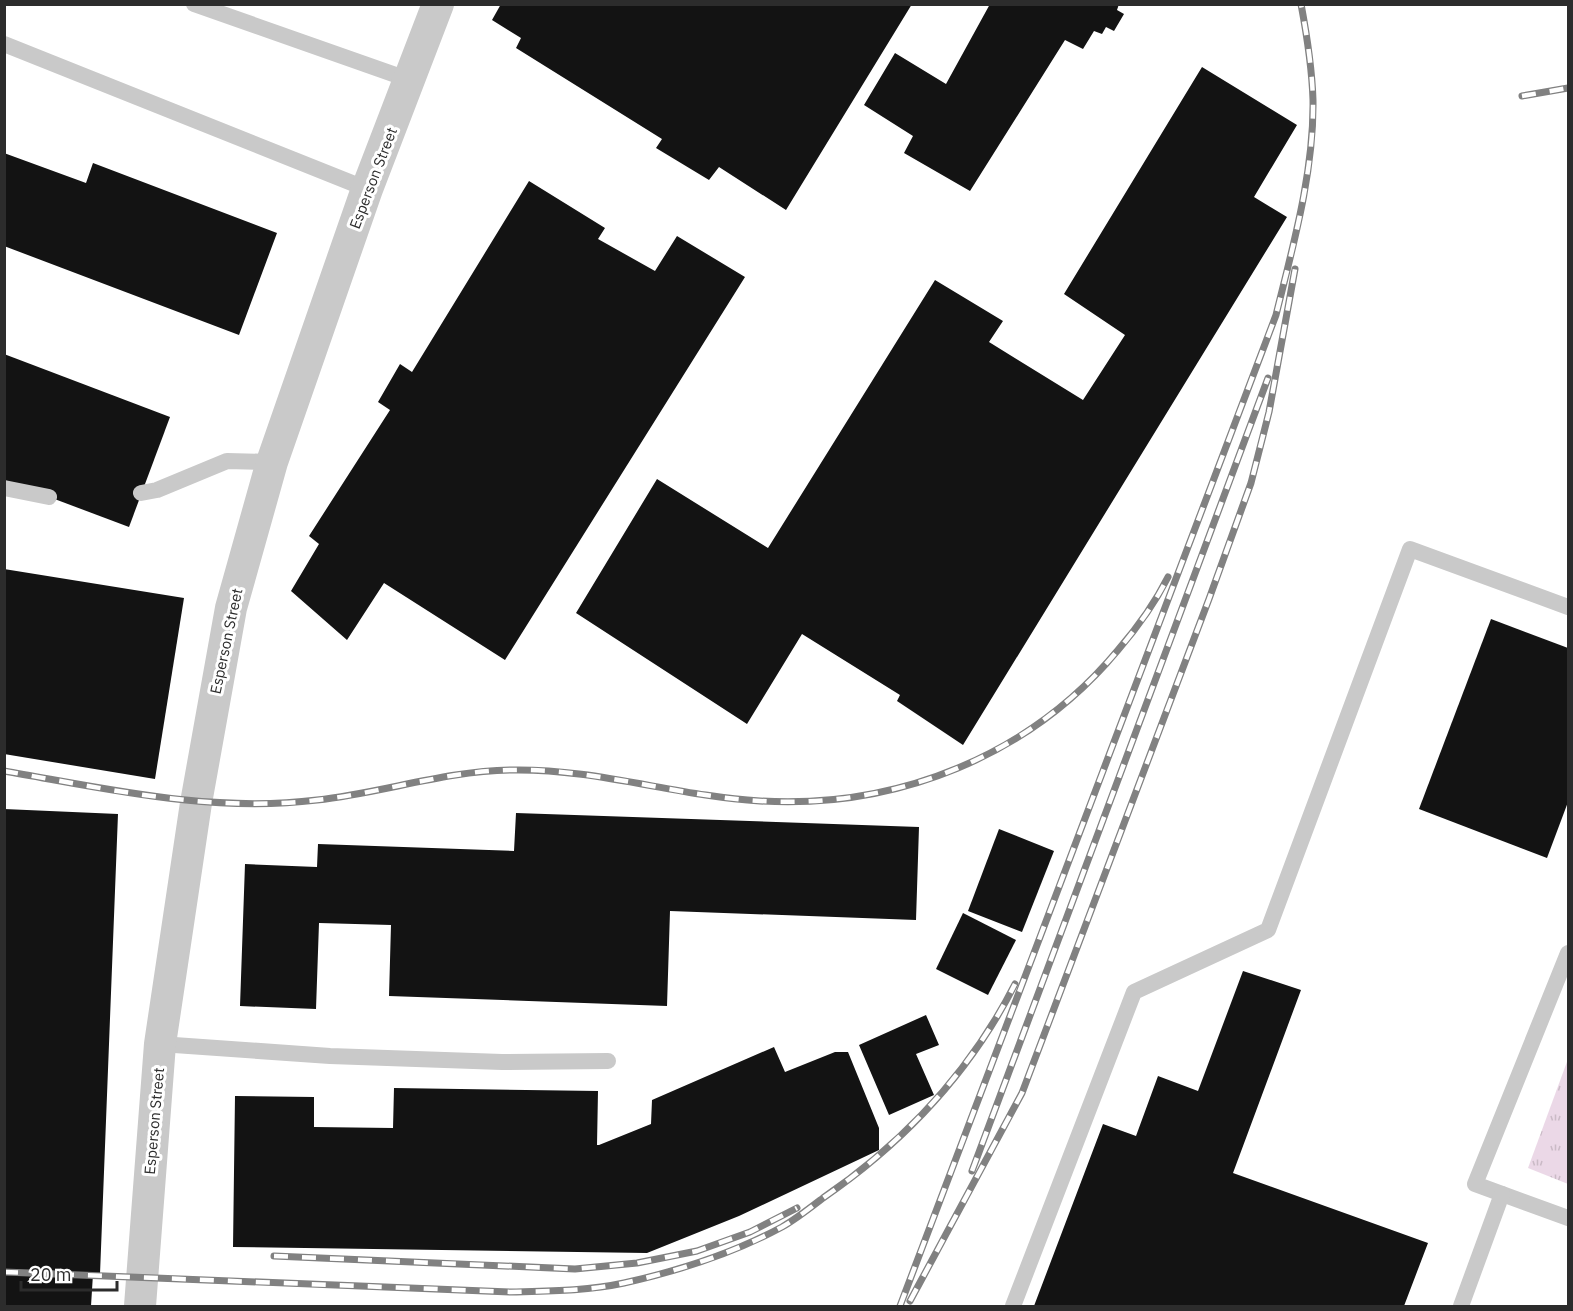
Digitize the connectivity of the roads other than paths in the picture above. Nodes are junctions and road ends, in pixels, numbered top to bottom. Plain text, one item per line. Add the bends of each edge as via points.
1 (194, 4) edge
2 (438, 4) edge
3 (4, 44) edge
4 (410, 80) junction
5 (367, 189) junction
6 (272, 462) junction
7 (4, 488) edge
8 (141, 493) dead end
9 (49, 497) dead end
10 (1569, 607) edge
11 (1569, 953) edge
12 (160, 1044) junction
13 (608, 1061) dead end
14 (1503, 1194) junction
15 (1569, 1218) edge
16 (140, 1306) edge
17 (1013, 1306) edge
18 (1461, 1306) edge

1 - 4 lane
2 - 4 street, Esperson Street
3 - 5 lane
4 - 5 street, Esperson Street
5 - 6 street, Esperson Street
6 - 8 lane via 227,461
6 - 12 street, Esperson Street via 231,608 196,803
7 - 9 lane
10 - 17 lane via 1410,549 1268,930 1134,992
11 - 14 lane via 1475,1184
12 - 13 lane via 353,1057
12 - 16 street, Esperson Street
14 - 15 lane
14 - 18 lane

